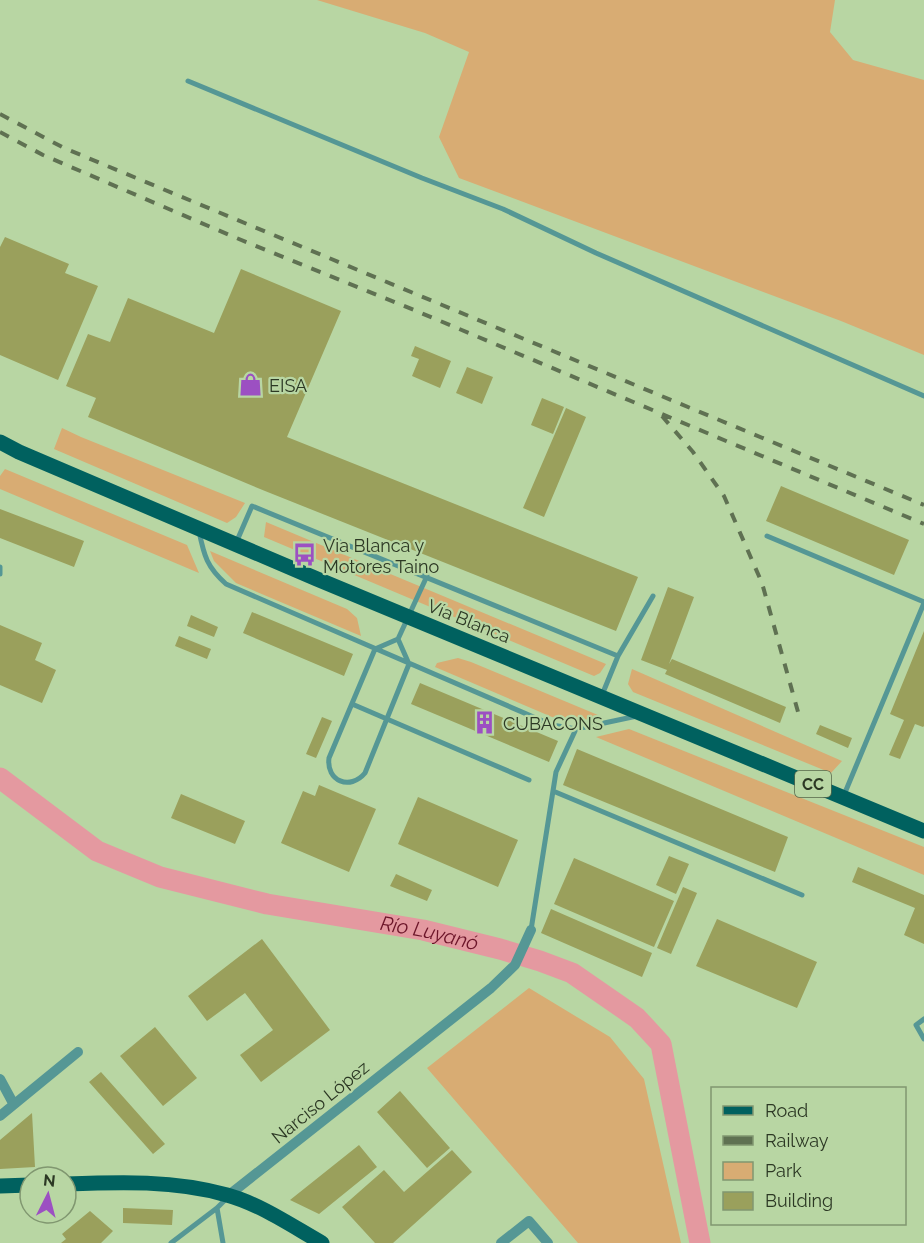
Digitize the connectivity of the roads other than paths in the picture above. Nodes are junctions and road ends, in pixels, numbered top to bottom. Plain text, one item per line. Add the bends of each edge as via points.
1 (188, 81) dead end
2 (924, 396) edge
3 (0, 442) edge
4 (199, 529) junction
5 (767, 536) dead end
6 (235, 544) junction
7 (0, 567) edge
8 (0, 574) edge
9 (427, 576) junction
10 (653, 596) dead end
11 (924, 603) edge
12 (408, 617) junction
13 (398, 639) junction
14 (375, 649) junction
15 (618, 656) junction
16 (409, 663) junction
17 (601, 696) junction
18 (352, 704) junction
19 (643, 714) junction
20 (387, 719) junction
21 (576, 729) junction
22 (529, 780) dead end
23 (553, 791) junction
24 (843, 797) junction
25 (924, 831) edge
26 (802, 894) dead end
27 (531, 930) joint
28 (924, 1019) edge
29 (924, 1039) edge
30 (78, 1052) dead end
31 (0, 1079) edge
32 (13, 1103) junction
33 (0, 1116) edge
34 (78, 1184) edge
35 (18, 1185) edge
36 (0, 1186) edge
37 (229, 1195) junction
38 (217, 1208) junction
39 (171, 1243) edge
40 (223, 1243) edge
41 (322, 1243) edge
42 (501, 1243) edge
43 (548, 1243) edge

1 - 2 lane via 503,209 596,254
3 - 4 main road, Vía Blanca / CC
4 - 6 main road, Vía Blanca / CC
4 - 14 lane via 205,557 226,584
5 - 11 lane
6 - 9 lane via 252,506
6 - 12 main road, Vía Blanca / CC
7 - 8 lane
9 - 12 lane
9 - 15 lane
10 - 15 lane
11 - 24 lane
12 - 13 lane
12 - 17 main road, Vía Blanca / CC
13 - 14 lane
13 - 16 lane
14 - 16 lane
14 - 18 lane
15 - 17 lane
16 - 20 lane
16 - 21 lane via 552,725
17 - 19 main road, Vía Blanca / CC
18 - 20 lane
18 - 20 lane via 329,758 329,770 338,780 356,782 365,773
19 - 21 lane
19 - 24 main road, Vía Blanca / CC
20 - 22 lane
21 - 23 lane via 556,772
23 - 26 lane
23 - 27 lane
24 - 25 main road, Vía Blanca / CC
27 - 37 street, Narciso López via 515,966
28 - 29 lane via 916,1025
30 - 32 street
31 - 32 street
32 - 33 street
34 - 37 main road via 122,1182 197,1188
35 - 36 main road
37 - 38 lane, Narciso López
37 - 41 main road
38 - 39 lane, Narciso López
38 - 40 lane
42 - 43 street via 529,1221

